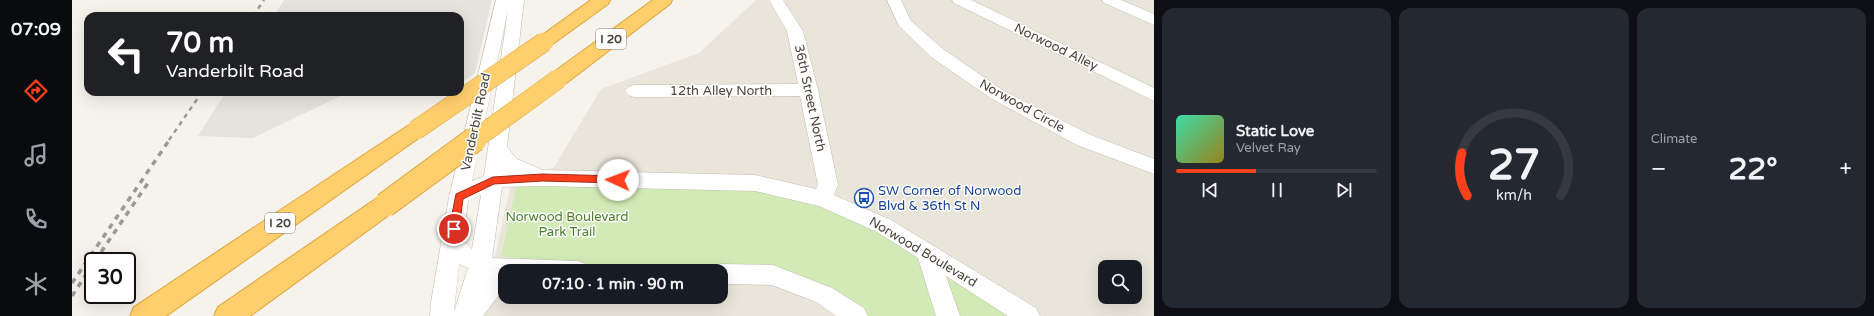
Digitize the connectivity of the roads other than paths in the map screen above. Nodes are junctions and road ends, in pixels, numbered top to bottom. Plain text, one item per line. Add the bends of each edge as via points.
1 (503, 0) edge
2 (517, 0) edge
3 (602, 0) edge
4 (664, 0) edge
5 (776, 0) edge
6 (894, 0) edge
7 (959, 0) edge
8 (1109, 0) edge
9 (1154, 20) edge
10 (809, 90) junction
11 (634, 91) dead end
12 (1154, 95) edge
13 (498, 148) junction
14 (1154, 167) edge
15 (542, 178) junction
16 (493, 180) junction
17 (459, 197) junction
18 (823, 199) junction
19 (452, 244) junction
20 (926, 251) junction
21 (480, 264) junction
22 (498, 269) edge
23 (728, 274) edge
24 (498, 285) edge
25 (144, 316) edge
26 (228, 316) edge
27 (442, 316) edge
28 (464, 316) edge
29 (470, 316) edge
30 (856, 316) edge
31 (948, 316) edge
32 (1028, 316) edge

1 - 17 street, Vanderbilt Road
2 - 13 street, Vanderbilt Road
3 - 25 highway, I 20, bridge
4 - 26 highway, I 20, bridge via 385,205
5 - 10 street, 36th Street North via 795,31
6 - 14 street, Norwood Circle via 904,23 931,48 998,95 1084,140
7 - 12 street, Norwood Alley
8 - 9 street
10 - 11 street, 12th Alley North
10 - 18 street, 36th Street North via 828,185
13 - 15 street via 510,164
13 - 16 street, Vanderbilt Road
15 - 16 street, Norwood Boulevard
15 - 18 street, Norwood Boulevard via 755,183
16 - 17 street, Norwood Boulevard
16 - 21 street, Vanderbilt Road
17 - 19 street, Vanderbilt Road
18 - 20 street, Norwood Boulevard via 884,226
19 - 21 street via 467,258
19 - 27 street, Vanderbilt Road
20 - 31 street
20 - 32 street, Norwood Boulevard
21 - 22 street
21 - 28 street, Vanderbilt Road
23 - 30 street via 773,275 824,295
24 - 29 street via 487,292

